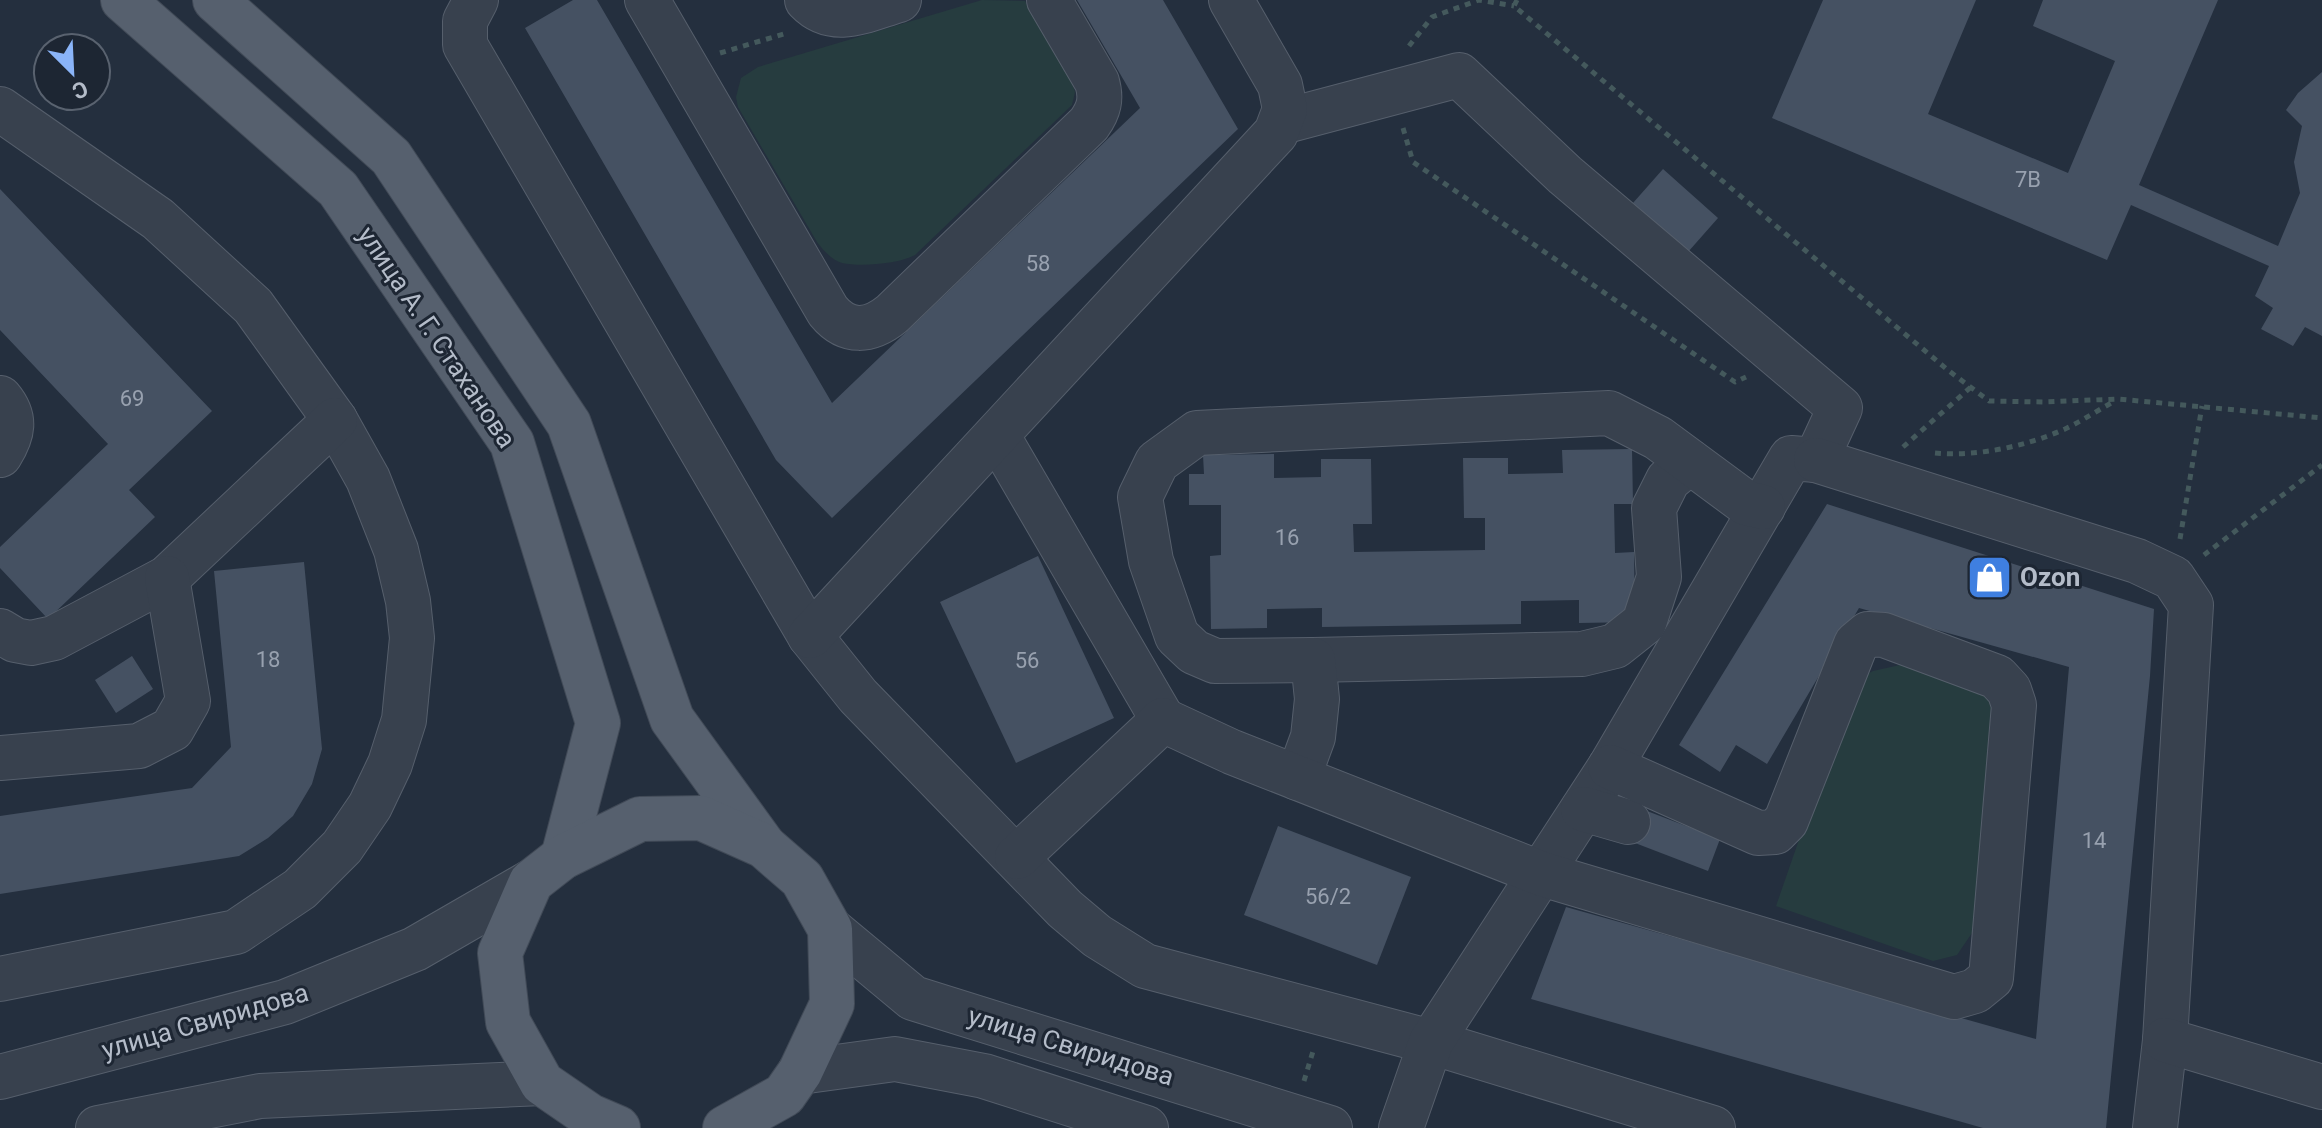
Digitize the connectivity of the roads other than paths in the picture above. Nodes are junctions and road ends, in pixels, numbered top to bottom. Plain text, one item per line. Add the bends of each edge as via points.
1 (123, 0) edge
2 (215, 0) edge
3 (433, 0) edge
4 (647, 0) edge
5 (899, 0) edge
6 (1049, 0) edge
7 (1231, 0) edge
8 (827, 8) edge
9 (470, 16) edge
10 (0, 109) edge
11 (1282, 122) junction
12 (0, 398) edge
13 (335, 420) junction
14 (997, 435) junction
15 (0, 455) edge
16 (1816, 460) junction
17 (1690, 462) junction
18 (1763, 507) junction
19 (167, 578) junction
20 (0, 631) edge
21 (810, 636) junction
22 (1313, 660) junction
23 (1163, 720) junction
24 (0, 758) edge
25 (1610, 767) junction
26 (1298, 778) junction
27 (1583, 809) junction
28 (1628, 822) dead end
29 (764, 846) junction
30 (1017, 857) junction
31 (547, 870) junction
32 (1542, 874) junction
33 (830, 929) junction
34 (0, 979) edge
35 (2165, 1040) junction
36 (1431, 1042) junction
37 (0, 1077) edge
38 (542, 1083) junction
39 (2322, 1087) edge
40 (789, 1098) edge
41 (1312, 1122) edge
42 (98, 1128) edge
43 (615, 1128) edge
44 (725, 1128) edge
45 (1146, 1128) edge
46 (1401, 1128) edge
47 (1713, 1128) edge
48 (2155, 1128) edge

1 - 31 main road, улица А. Г. Стаханова via 338,189 512,443 598,723
2 - 29 main road via 391,157 569,424 672,719
3 - 9 street
4 - 6 street via 828,311 842,324 864,329 892,314 1096,114 1097,82
5 - 8 street
7 - 11 street via 1280,85
9 - 21 street via 465,45
10 - 13 street via 158,219 253,306
11 - 14 street
11 - 16 street via 1459,75 1565,175 1840,408
12 - 15 street via 12,423
13 - 19 street
13 - 34 street via 368,479 396,550 412,638 404,720 370,806 342,847 300,889 236,932
14 - 21 street
14 - 23 street
16 - 18 street via 1791,458
16 - 35 street via 2137,561 2173,578 2191,605
17 - 18 street via 1746,503
17 - 22 street via 1668,480 1654,508 1659,577 1644,623 1615,646 1582,654
17 - 22 street via 1609,413 1197,433 1157,462 1140,497 1151,561 1177,636 1194,652 1215,661
18 - 25 street
19 - 20 street via 54,638 31,643
19 - 24 street via 188,701 172,729 139,746
21 - 30 street via 858,696
22 - 26 street via 1313,737
23 - 26 street
23 - 30 street
25 - 27 street
25 - 32 street via 1758,833 1775,832 1786,821 1856,644 1868,634 1884,635 1997,677 2014,705 1991,978 1975,991 1954,997
26 - 32 street
27 - 28 street
27 - 32 street
29 - 31 main road via 701,818 640,819
29 - 33 main road via 802,879
30 - 36 street via 1065,909 1145,966
31 - 37 street, улица Свиридова via 415,949 285,1002
31 - 38 main road, улица А. Г. Стаханова via 500,953 508,1022
32 - 36 street
33 - 40 main road via 832,1004
33 - 41 street, улица Свиридова via 913,998
35 - 39 street
35 - 48 street
36 - 46 street
36 - 47 street
38 - 42 street via 260,1096
38 - 43 main road
40 - 44 main road
40 - 45 street, улица Свиридова via 895,1059 984,1076

